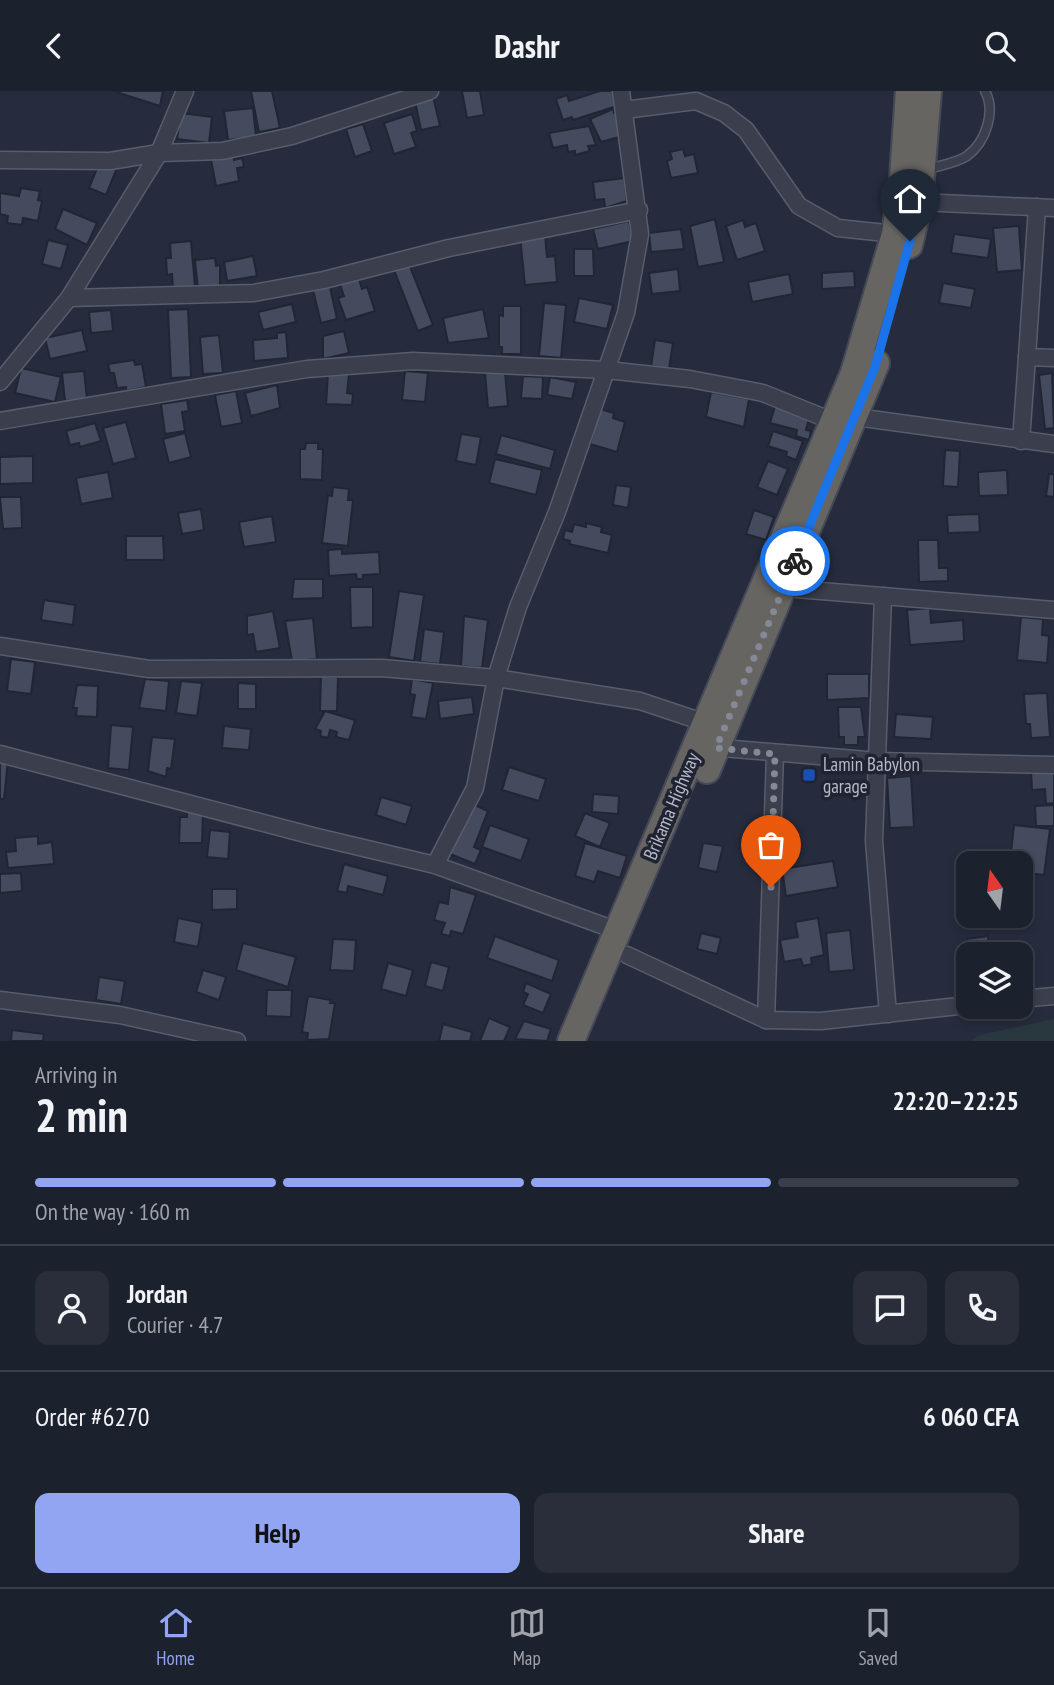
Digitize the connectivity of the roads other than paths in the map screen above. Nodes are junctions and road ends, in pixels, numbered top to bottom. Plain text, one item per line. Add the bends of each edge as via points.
1 (185, 91) edge
2 (430, 91) edge
3 (621, 91) edge
4 (908, 91) edge
5 (928, 91) edge
6 (985, 91) edge
7 (624, 110) junction
8 (159, 153) junction
9 (0, 160) edge
10 (922, 171) junction
11 (919, 202) junction
12 (1037, 207) junction
13 (1054, 208) edge
14 (639, 210) junction
15 (895, 234) junction
16 (69, 298) junction
17 (1027, 357) junction
18 (1054, 358) edge
19 (607, 370) junction
20 (0, 382) edge
21 (844, 419) junction
22 (0, 421) edge
23 (1021, 442) junction
24 (1054, 445) edge
25 (784, 588) junction
26 (883, 596) junction
27 (1054, 610) edge
28 (0, 646) edge
29 (496, 678) junction
30 (706, 739) junction
31 (0, 754) edge
32 (775, 754) junction
33 (879, 761) junction
34 (1054, 765) edge
35 (435, 865) junction
36 (622, 943) junction
37 (1054, 996) edge
38 (1033, 998) edge
39 (0, 1000) edge
40 (956, 1006) edge
41 (888, 1014) junction
42 (766, 1020) junction
43 (237, 1041) edge
44 (571, 1041) edge
45 (590, 1041) edge

1 - 8 street
2 - 8 street via 292,136 222,151
3 - 7 street
4 - 15 highway, Brikama Highway
5 - 10 highway, Brikama Highway
6 - 10 lane via 989,116 979,141 967,156
7 - 14 street
7 - 15 street via 696,101 724,113 746,130 799,206 838,228
8 - 9 street via 110,161
8 - 16 street
10 - 11 highway, Brikama Highway
11 - 12 street
11 - 21 highway, Brikama Highway via 886,331
12 - 13 street
12 - 17 street
14 - 16 street via 254,293
14 - 19 street via 640,234 626,313
15 - 21 highway, Brikama Highway
16 - 20 street
17 - 18 street
17 - 23 street
19 - 21 street via 764,393
19 - 22 street via 413,361 307,369
19 - 29 street
21 - 23 street
21 - 25 highway, Brikama Highway
21 - 30 highway, Brikama Highway
23 - 24 street
25 - 26 street
25 - 30 highway, Brikama Highway
26 - 27 street
26 - 33 street
28 - 29 street via 149,669 382,669
29 - 30 street via 640,701
29 - 35 street via 474,788
30 - 32 street
30 - 36 highway, Brikama Highway
31 - 35 street
32 - 33 street
32 - 42 street
33 - 34 street
33 - 41 street via 874,841
35 - 36 street
36 - 42 street
36 - 44 highway, Brikama Highway
36 - 45 highway, Brikama Highway
37 - 38 street
39 - 43 street via 120,1015
40 - 41 street
41 - 42 street

